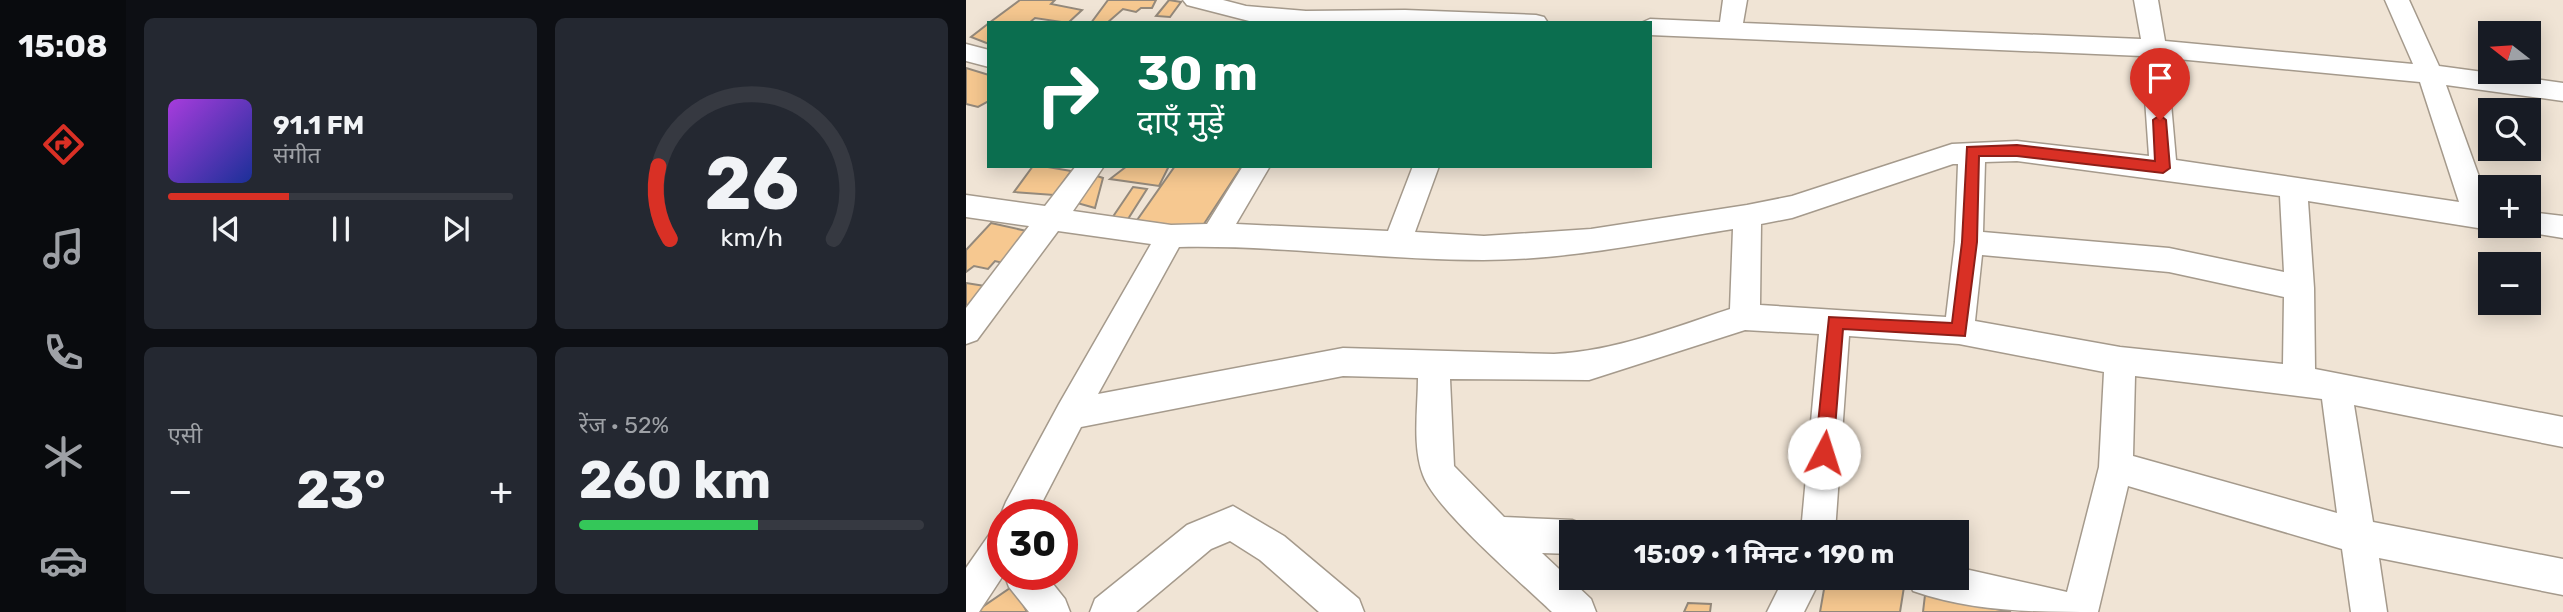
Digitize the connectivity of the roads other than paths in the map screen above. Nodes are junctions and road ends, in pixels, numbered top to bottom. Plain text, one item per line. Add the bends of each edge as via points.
1 (1195, 0) edge
2 (1735, 0) edge
3 (2146, 0) edge
4 (2397, 0) edge
5 (1312, 10) edge
6 (1341, 21) edge
7 (1359, 21) edge
8 (1462, 21) edge
9 (1652, 27) edge
10 (1730, 30) junction
11 (2154, 48) junction
12 (966, 52) edge
13 (987, 58) edge
14 (2430, 74) junction
15 (2563, 92) edge
16 (1972, 151) junction
17 (1089, 168) edge
18 (1256, 168) edge
19 (1425, 168) edge
20 (2163, 168) junction
21 (2293, 188) junction
22 (2478, 202) edge
23 (966, 206) edge
24 (1747, 216) junction
25 (2478, 217) edge
26 (1048, 221) junction
27 (2541, 224) edge
28 (2563, 227) edge
29 (1216, 235) junction
30 (1171, 236) junction
31 (1969, 242) junction
32 (1396, 244) junction
33 (2299, 288) junction
34 (1745, 317) junction
35 (1835, 322) junction
36 (966, 331) edge
37 (1959, 331) junction
38 (2120, 361) junction
39 (1434, 363) junction
40 (2299, 380) junction
41 (2336, 389) junction
42 (1070, 414) junction
43 (2563, 432) edge
44 (2116, 467) junction
45 (1026, 499) edge
46 (1819, 520) edge
47 (1498, 534) junction
48 (1559, 536) edge
49 (2357, 536) junction
50 (987, 576) edge
51 (2563, 577) edge
52 (1969, 588) edge
53 (1035, 590) edge
54 (1797, 590) edge
55 (966, 600) edge
56 (1052, 612) edge
57 (1108, 612) edge
58 (1346, 612) edge
59 (1578, 612) edge
60 (1785, 612) edge
61 (2074, 612) edge
62 (2080, 612) edge
63 (2369, 612) edge

1 - 5 street via 1246,14
2 - 10 street
3 - 11 street
4 - 14 street
5 - 6 street
7 - 8 street
9 - 10 street
10 - 11 street
11 - 14 street
11 - 20 street
12 - 13 street
14 - 15 street
14 - 22 street
16 - 20 street via 2017,150
16 - 24 street via 1792,207
16 - 31 street
17 - 26 street
18 - 29 street
19 - 32 street
20 - 21 street
21 - 25 street
21 - 33 street
23 - 26 street
24 - 32 street via 1591,240 1484,248
24 - 34 street
26 - 30 street
26 - 36 street
27 - 28 street
29 - 30 street
29 - 32 street
30 - 42 street
31 - 33 street via 2169,260
31 - 37 street
33 - 40 street
34 - 35 street
34 - 39 street via 1589,366
35 - 37 street
35 - 46 street
37 - 38 street
38 - 40 street
38 - 44 street
39 - 42 street via 1343,362
39 - 47 street via 1438,472
40 - 41 street
41 - 43 street
41 - 49 street
42 - 45 street
44 - 49 street
44 - 62 street
47 - 48 street
47 - 59 street
49 - 51 street
49 - 63 street
50 - 55 street
52 - 61 street
53 - 56 street
54 - 60 street
57 - 58 street via 1199,537 1233,523 1272,548

